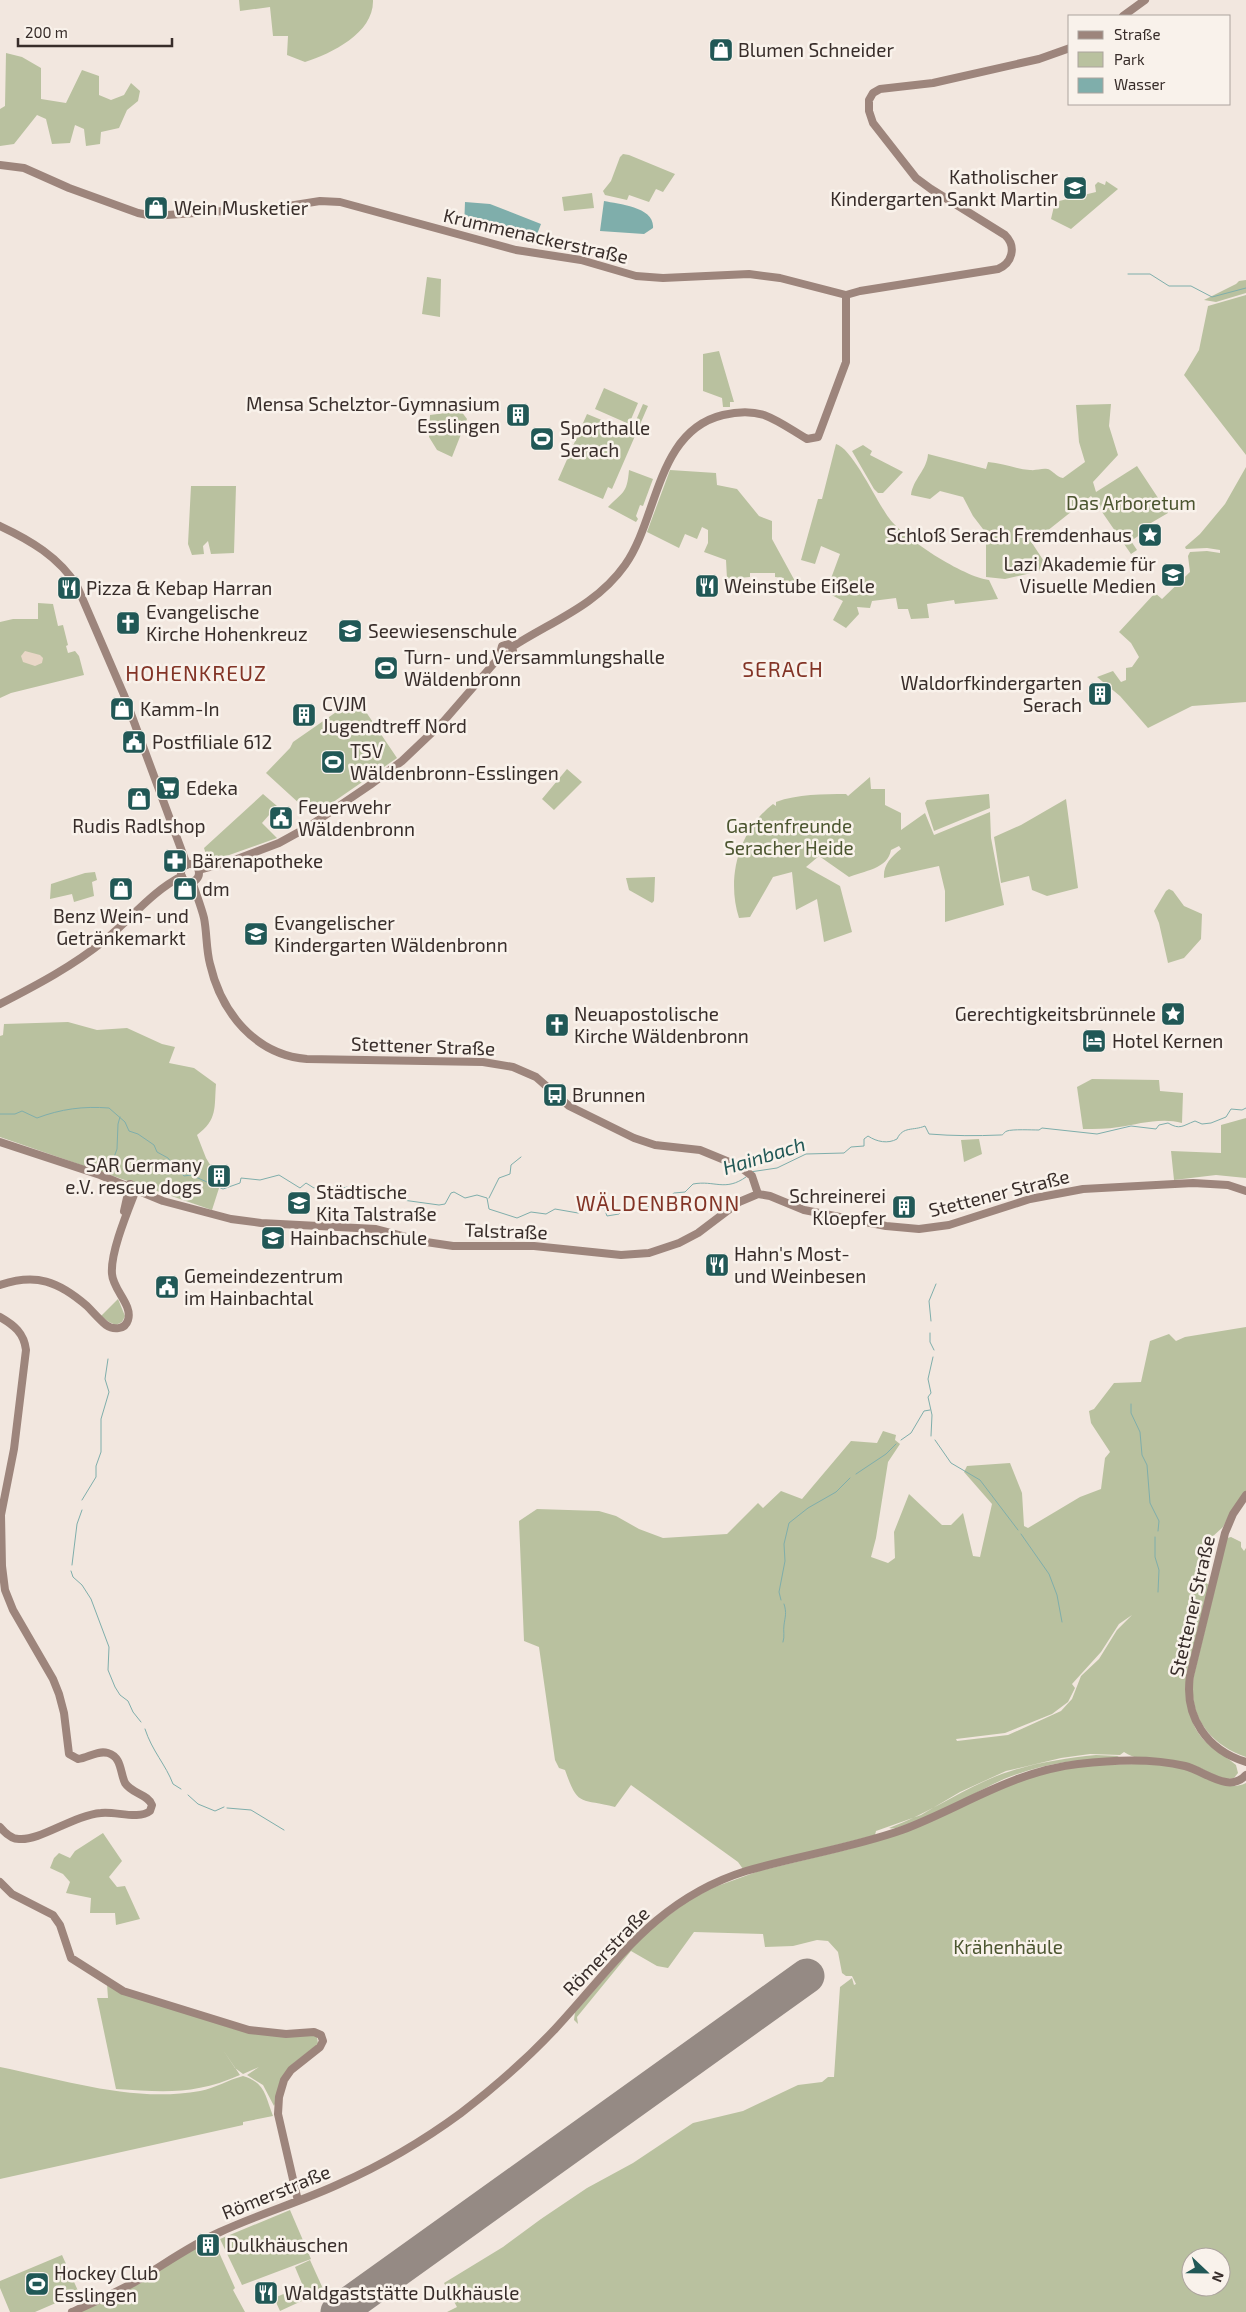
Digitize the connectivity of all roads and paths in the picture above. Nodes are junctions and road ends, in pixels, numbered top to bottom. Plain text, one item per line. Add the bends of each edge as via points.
1 (1145, 0) edge
2 (1124, 15) edge
3 (1068, 49) edge
4 (0, 165) edge
5 (846, 295) junction
6 (0, 526) edge
7 (187, 865) junction
8 (199, 870) junction
9 (182, 876) junction
10 (192, 882) junction
11 (0, 1004) edge
12 (0, 1142) edge
13 (133, 1188) junction
14 (1246, 1191) edge
15 (758, 1194) junction
16 (0, 1285) edge
17 (0, 1317) edge
18 (1246, 1496) edge
19 (1246, 1762) edge
20 (1246, 1774) edge
21 (0, 1827) edge
22 (0, 1882) edge
23 (298, 2201) junction
24 (72, 2312) edge

1 - 2 street
3 - 5 street, Krummenackerstraße via 1039,59 933,83 878,90 872,95 869,102 871,117 908,169 931,190 1005,235 1011,243 1012,253 1008,262 998,269
4 - 5 street, Krummenackerstraße via 24,168 149,216 340,202 516,250 575,259 636,276 756,275
5 - 8 street via 846,359 818,437 807,439 776,420 753,413 730,413 702,423 685,438 671,458 637,544 614,578 581,607 512,646 510,655 502,654 443,722 402,761 370,785 308,827 272,846
6 - 7 street via 54,559 74,583 122,689
7 - 8 street via 193,864
7 - 9 street
8 - 10 street
9 - 10 street
9 - 11 street via 150,896 110,935 78,960
10 - 15 street, Stettener Straße via 205,926 210,966 227,1009 239,1025 275,1052 307,1059 508,1065 533,1075 569,1106 628,1135 655,1145 700,1150 749,1173
12 - 13 street, Talstraße
13 - 15 street, Talstraße via 187,1208 252,1222 376,1229 447,1245 527,1246 625,1255 654,1252 679,1242 739,1202
13 - 16 street via 112,1269 114,1283 128,1312 128,1321 120,1328 107,1326 81,1302 44,1280 25,1278
14 - 15 street, Stettener Straße via 1213,1184 1110,1187 1064,1192 1016,1203 949,1225 919,1229 891,1227 804,1210
17 - 21 street via 20,1332 26,1350 14,1449 1,1517 1,1556 6,1593 59,1694 68,1754 78,1759 100,1753 112,1755 127,1786 148,1799 152,1807 144,1814 109,1812 86,1815 24,1839 12,1837
18 - 19 street, Stettener Straße via 1225,1533 1189,1692 1194,1718 1205,1736 1222,1751
20 - 23 street, Römerstraße via 1240,1781 1228,1783 1189,1767 1150,1762 1095,1762 1049,1768 1006,1782 931,1818 886,1835 755,1868 721,1880 688,1897 651,1924 618,1956 546,2039 459,2114 376,2166
22 - 23 street via 12,1894 53,1914 73,1960 123,1991 240,2028 266,2033 312,2032 321,2035 321,2046 293,2067 284,2080 279,2097 278,2114
23 - 24 street, Römerstraße via 213,2235 122,2289

